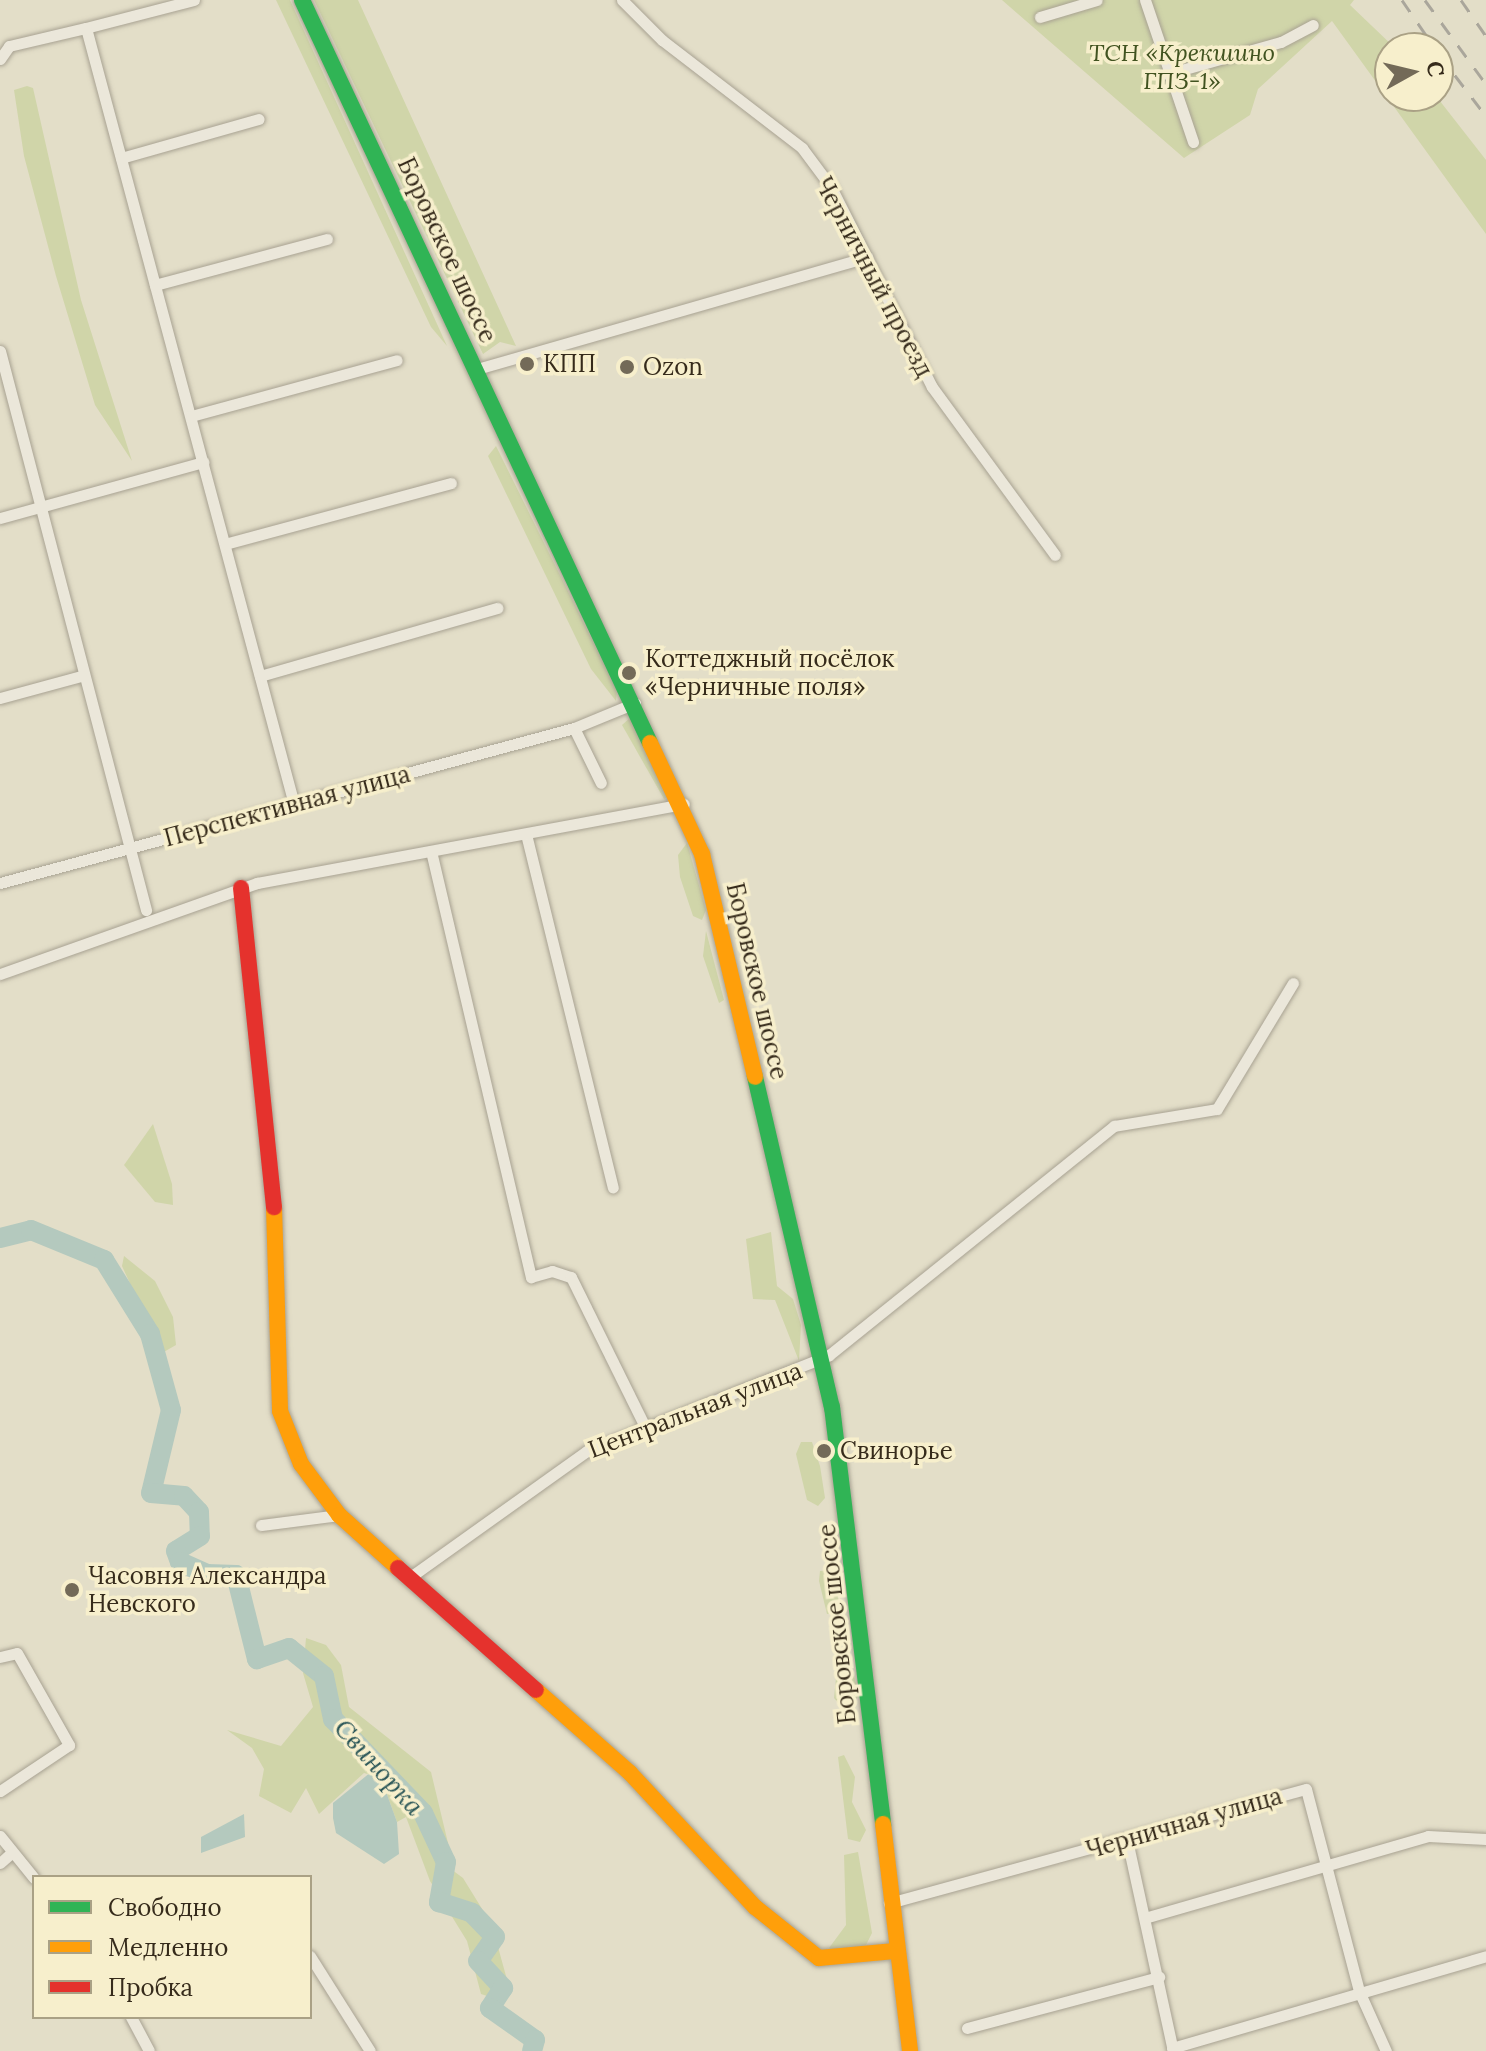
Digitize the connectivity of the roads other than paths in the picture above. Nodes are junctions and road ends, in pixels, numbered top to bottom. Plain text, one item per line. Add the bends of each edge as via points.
1 (194, 0) edge
2 (302, 0) edge
3 (622, 0) edge
4 (1097, 0) edge
5 (1145, 0) edge
6 (1040, 17) dead end
7 (1313, 25) dead end
8 (86, 28) junction
9 (0, 59) edge
10 (1167, 74) junction
11 (259, 119) dead end
12 (1193, 142) dead end
13 (121, 158) junction
14 (327, 239) dead end
15 (867, 257) junction
16 (155, 285) junction
17 (0, 351) edge
18 (397, 360) dead end
19 (477, 369) junction
20 (191, 416) junction
21 (203, 462) junction
22 (451, 483) dead end
23 (36, 509) junction
24 (0, 518) edge
25 (225, 544) junction
26 (1055, 555) dead end
27 (497, 608) dead end
28 (81, 676) junction
29 (260, 676) junction
30 (0, 698) edge
31 (635, 703) junction
32 (574, 728) junction
33 (601, 783) dead end
34 (294, 804) junction
35 (685, 804) junction
36 (526, 834) junction
37 (129, 848) junction
38 (431, 851) junction
39 (0, 883) edge
40 (241, 888) junction
41 (146, 910) dead end
42 (0, 974) edge
43 (1293, 983) dead end
44 (613, 1187) dead end
45 (822, 1358) junction
46 (644, 1425) junction
47 (339, 1515) junction
48 (261, 1525) dead end
49 (413, 1575) junction
50 (0, 1657) edge
51 (0, 1791) edge
52 (0, 1836) edge
53 (1486, 1839) edge
54 (1127, 1840) junction
55 (5, 1858) edge
56 (1323, 1865) junction
57 (32, 1877) edge
58 (889, 1903) junction
59 (1148, 1917) junction
60 (895, 1951) junction
61 (1486, 1956) edge
62 (312, 1959) edge
63 (1159, 1977) junction
64 (1359, 1991) junction
65 (132, 2019) edge
66 (967, 2028) dead end
67 (1172, 2050) edge
68 (149, 2051) edge
69 (370, 2051) edge
70 (910, 2051) edge
71 (1386, 2051) edge

1 - 8 street
2 - 19 main road, Боровское шоссе
3 - 15 street, Черничный проезд via 662,40 789,134 831,187
4 - 6 street
5 - 10 street
7 - 10 street via 1281,42
8 - 9 street via 9,46
8 - 13 street
10 - 12 street
11 - 13 street
13 - 16 street
14 - 16 street
15 - 19 street
15 - 26 street, Черничный проезд via 932,387
16 - 20 street
17 - 23 street
18 - 20 street
19 - 31 main road, Боровское шоссе
20 - 21 street
21 - 23 street
21 - 25 street
22 - 25 street
23 - 24 street
23 - 28 street
25 - 29 street
27 - 29 street
28 - 30 street
28 - 37 street
29 - 34 street
31 - 32 street, Перспективная улица
31 - 35 main road, Боровское шоссе
32 - 33 street
32 - 34 street, Перспективная улица
34 - 37 street, Перспективная улица
35 - 36 street
35 - 45 main road, Боровское шоссе
36 - 38 street
36 - 44 street
37 - 39 street, Перспективная улица
37 - 41 street
38 - 40 street
38 - 46 street via 531,1277 552,1271 571,1277
40 - 42 street
40 - 47 main road via 274,1210 280,1411 301,1464
43 - 45 street, Центральная улица via 1217,1109 1114,1126
45 - 46 street, Центральная улица
45 - 58 main road, Боровское шоссе via 851,1527
46 - 49 street, Центральная улица via 564,1464
47 - 48 street
47 - 49 main road
49 - 60 main road via 630,1773 755,1907 819,1958
50 - 51 street via 17,1653 69,1745
52 - 55 street
53 - 56 street via 1428,1836
54 - 56 street, Черничная улица via 1306,1789
54 - 58 street, Черничная улица
54 - 59 street
55 - 57 street
56 - 59 street
56 - 64 street, Черничная улица
58 - 60 main road, Боровское шоссе
59 - 63 street
60 - 70 main road, Боровское шоссе
61 - 64 street
62 - 69 street
63 - 66 street
63 - 67 street
64 - 67 street
64 - 71 street, Черничная улица
65 - 68 street

